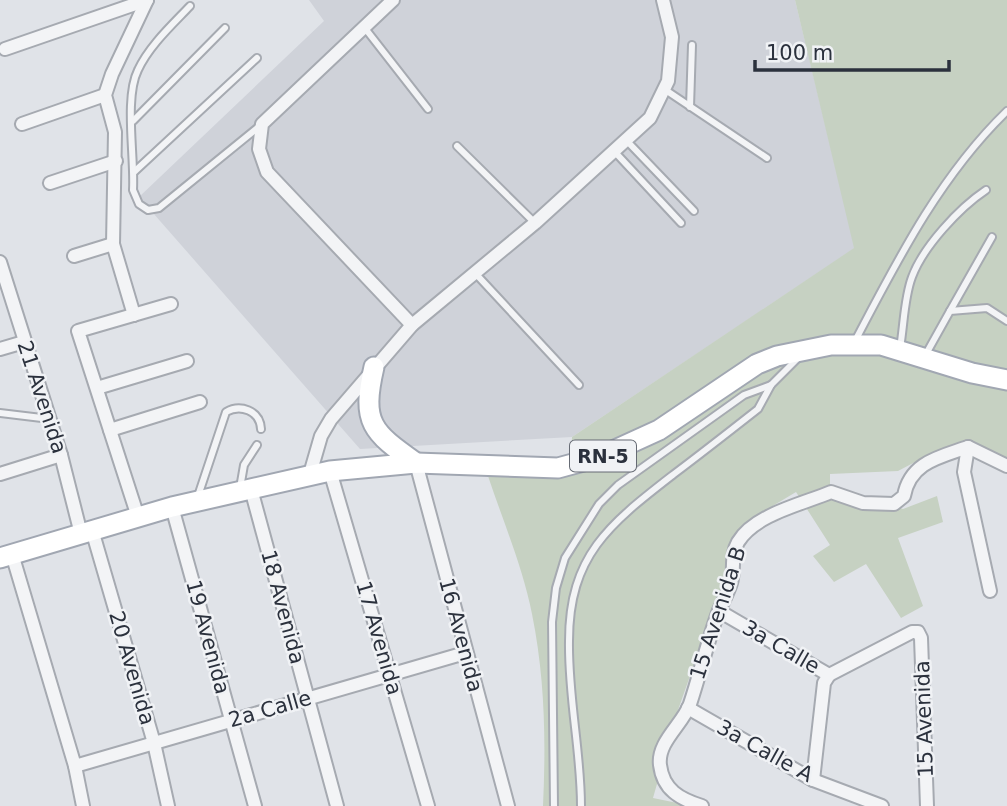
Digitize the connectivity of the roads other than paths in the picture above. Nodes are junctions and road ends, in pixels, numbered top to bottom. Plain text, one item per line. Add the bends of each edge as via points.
1 (147, 0) edge
2 (393, 0) edge
3 (663, 0) edge
4 (190, 6) dead end
5 (364, 27) junction
6 (225, 28) dead end
7 (692, 45) dead end
8 (5, 49) dead end
9 (257, 58) dead end
10 (664, 89) junction
11 (105, 95) junction
12 (690, 107) junction
13 (428, 109) dead end
14 (1007, 111) edge
15 (133, 121) junction
16 (22, 124) dead end
17 (262, 124) junction
18 (626, 140) junction
19 (457, 146) dead end
20 (614, 151) junction
21 (767, 158) dead end
22 (116, 161) junction
23 (134, 172) junction
24 (50, 183) dead end
25 (986, 190) dead end
26 (694, 211) dead end
27 (536, 223) junction
28 (681, 223) dead end
29 (992, 237) dead end
30 (113, 244) junction
31 (74, 256) dead end
32 (0, 262) edge
33 (475, 273) junction
34 (171, 304) dead end
35 (950, 312) junction
36 (134, 315) junction
37 (1007, 321) edge
38 (412, 325) junction
39 (24, 342) junction
40 (854, 343) junction
41 (0, 349) edge
42 (807, 349) junction
43 (899, 351) junction
44 (924, 358) junction
45 (187, 361) dead end
46 (374, 367) junction
47 (1007, 380) edge
48 (771, 384) junction
49 (579, 385) dead end
50 (97, 388) junction
51 (200, 402) dead end
52 (0, 413) edge
53 (50, 419) junction
54 (261, 429) dead end
55 (110, 430) junction
56 (257, 444) dead end
57 (968, 447) junction
58 (61, 455) junction
59 (416, 463) junction
60 (1007, 466) edge
61 (330, 471) junction
62 (0, 474) edge
63 (310, 474) junction
64 (245, 490) junction
65 (197, 502) junction
66 (172, 507) junction
67 (138, 517) junction
68 (86, 532) junction
69 (6, 556) edge
70 (990, 591) dead end
71 (719, 611) junction
72 (918, 632) joint
73 (465, 653) junction
74 (390, 675) junction
75 (829, 675) junction
76 (308, 698) junction
77 (688, 708) junction
78 (230, 719) junction
79 (154, 743) junction
80 (75, 766) junction
81 (813, 780) junction
82 (83, 806) edge
83 (168, 806) edge
84 (255, 806) edge
85 (338, 806) edge
86 (428, 806) edge
87 (508, 806) edge
88 (554, 806) edge
89 (580, 806) edge
90 (702, 806) edge
91 (882, 806) edge
92 (926, 806) edge

1 - 8 street
1 - 11 street
2 - 5 street
3 - 10 street via 672,37
4 - 15 lane via 136,73
5 - 13 lane
5 - 17 street
6 - 15 lane
7 - 12 lane
9 - 23 lane
10 - 12 lane
10 - 18 street via 650,118
11 - 16 street
11 - 22 street via 115,132
12 - 21 lane
14 - 40 lane via 953,173 905,243
15 - 23 lane
17 - 23 lane via 159,208 148,210 139,204 133,190
17 - 38 street via 259,149 267,172
18 - 20 street
18 - 26 lane
19 - 27 lane
20 - 27 street
20 - 28 lane
22 - 24 street
22 - 30 street
25 - 43 lane via 958,212 918,264 911,279
27 - 33 street
29 - 35 lane
30 - 31 street
30 - 36 street
32 - 39 street, 21 Avenida
33 - 38 street
33 - 49 lane
34 - 36 street
35 - 37 lane via 987,308
35 - 44 lane
36 - 50 street via 78,331
38 - 46 street
39 - 41 street
39 - 53 street, 21 Avenida
40 - 42 main road, RN-5
40 - 43 main road, RN-5
42 - 48 lane
42 - 59 main road, RN-5 via 757,365 659,430 602,456 558,468
43 - 44 main road, RN-5
44 - 47 main road, RN-5
45 - 50 street
46 - 59 main road via 367,405 371,425
46 - 63 street via 331,419
48 - 88 lane via 744,395 618,485 599,504 565,558 555,588 552,622
48 - 89 lane via 758,409 616,519 584,566 574,593 568,642
50 - 55 street
51 - 55 street
52 - 53 lane
53 - 58 street, 21 Avenida
54 - 65 lane via 249,410 226,412
55 - 67 street
56 - 64 lane via 244,466
57 - 60 street
57 - 70 street via 964,472
57 - 71 street, 15 Avenida B via 916,468 906,482 904,496 894,504 863,503 831,492 763,520 749,530 735,551 732,581
58 - 62 street
58 - 68 street, 21 Avenida
59 - 61 main road, RN-5
59 - 73 street, 16 Avenida
61 - 63 main road, RN-5
61 - 74 street, 17 Avenida
63 - 64 main road, RN-5
64 - 65 main road, RN-5
64 - 76 street, 18 Avenida
65 - 66 main road, RN-5
66 - 67 main road, RN-5
66 - 78 street, 19 Avenida
67 - 68 main road, RN-5
68 - 69 main road, RN-5
68 - 79 street, 20 Avenida
69 - 80 street
71 - 75 street, 3a Calle
71 - 77 street, 15 Avenida B
72 - 75 street, 3a Calle
72 - 92 street, 15 Avenida
73 - 74 street, 2a Calle
73 - 87 street, 16 Avenida
74 - 76 street, 2a Calle
74 - 86 street, 17 Avenida
75 - 81 street via 824,683
76 - 78 street, 2a Calle
76 - 85 street, 18 Avenida
77 - 81 street, 3a Calle A
77 - 90 street, 15 Avenida B via 659,753 664,779 681,799
78 - 79 street, 2a Calle
78 - 84 street, 19 Avenida
79 - 80 street, 2a Calle
79 - 83 street, 20 Avenida
80 - 82 street
81 - 91 street, 3a Calle A

